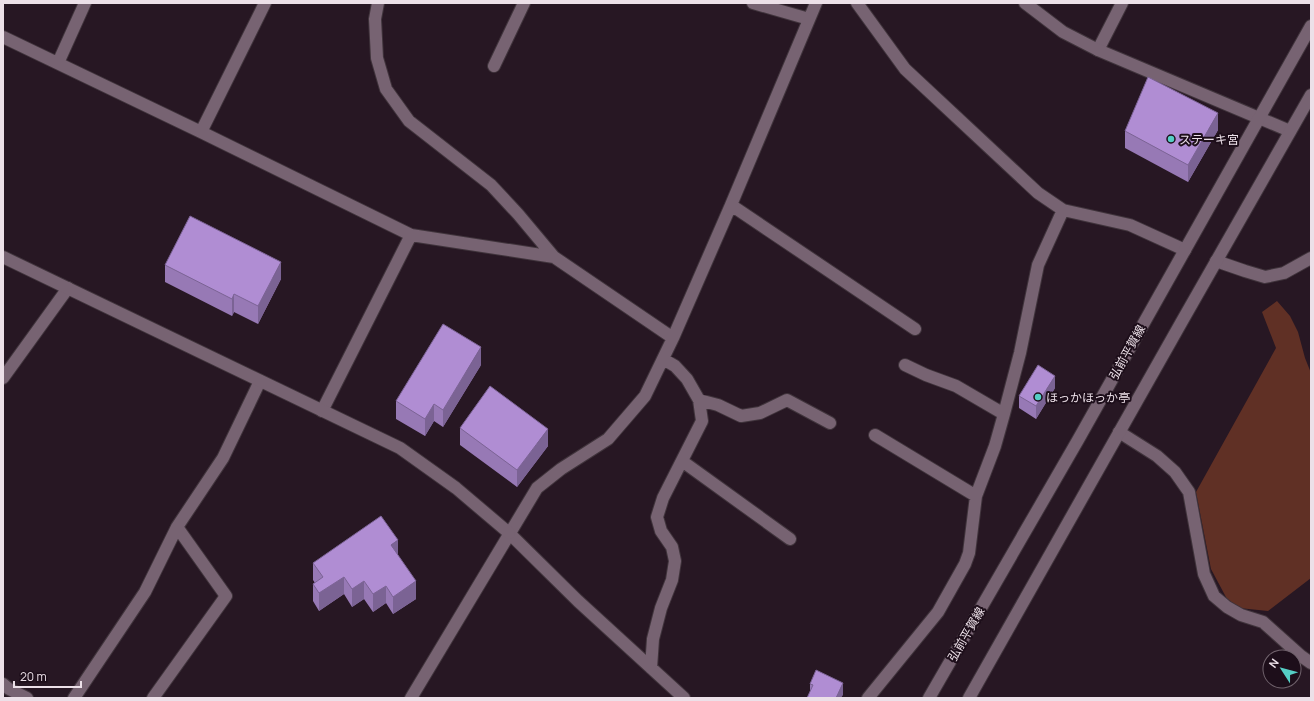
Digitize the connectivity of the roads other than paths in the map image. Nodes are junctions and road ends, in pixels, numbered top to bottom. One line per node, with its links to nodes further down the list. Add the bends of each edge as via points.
1 (85, 3): 14 (street)
2 (265, 3): 19 (street)
3 (378, 3): 25 (street, via 375,19 377,58 386,89 409,121 491,186)
4 (524, 3): 15 (street)
5 (753, 3): 10 (street)
6 (816, 3): 10 (street)
7 (857, 3): 21 (street, via 905,69 1038,193)
8 (1025, 3): 13 (street, via 1063,32)
9 (1122, 3): 13 (street)
10 (809, 19): 20 (street)
11 (1311, 26): 17 (street, 弘前平賀線)
12 (3, 37): 14 (street)
13 (1098, 50): 17 (street)
14 (58, 63): 19 (street)
15 (494, 66)
16 (1311, 95): 18 (street)
17 (1259, 117): 18 (street); 23 (street, 弘前平賀線)
18 (1290, 131): 27 (street)
19 (202, 132): 22 (street)
20 (731, 205): 29 (street); 30 (street)
21 (1063, 210): 23 (street, via 1130,225); 37 (street, via 1038,265 1020,353)
22 (411, 235): 25 (street); 36 (street)
23 (1185, 250): 55 (street, 弘前平賀線)
24 (3, 257): 28 (street)
25 (554, 257): 30 (street)
26 (1311, 258): 27 (street, via 1284,273 1265,277)
27 (1216, 261): 39 (street)
28 (68, 288): 33 (street); 34 (street)
29 (915, 329)
30 (673, 338): 31 (street)
31 (663, 358): 35 (street, via 675,366 687,380); 44 (street, via 645,396 608,439 561,469 537,488)
32 (905, 365): 37 (street, via 956,386)
33 (3, 378)
34 (260, 381): 36 (street); 43 (street, via 224,458)
35 (699, 400): 38 (street, via 718,405 741,416 760,413 788,400); 41 (street, via 702,422)
36 (322, 411): 44 (street, via 400,448 456,488)
37 (1004, 414): 42 (street)
38 (830, 424)
39 (1119, 432): 46 (street, via 1157,456 1175,472 1189,492 1204,574 1214,596 1241,615 1263,622); 56 (street)
40 (875, 435): 42 (street)
41 (682, 461): 45 (street); 47 (street, via 663,498 657,517 661,531 672,547 675,561 672,580 653,639)
42 (976, 496): 54 (street, via 969,553 952,589 934,618)
43 (177, 527): 50 (street, via 145,592); 51 (street, via 226,596)
44 (509, 533): 47 (street); 52 (street)
45 (790, 539)
46 (1311, 663)
47 (651, 668): 53 (street)
48 (3, 684): 49 (street)
49 (27, 698)
50 (74, 698)
51 (153, 698)
52 (411, 698)
53 (684, 698)
54 (868, 698)
55 (929, 698)
56 (970, 698)

